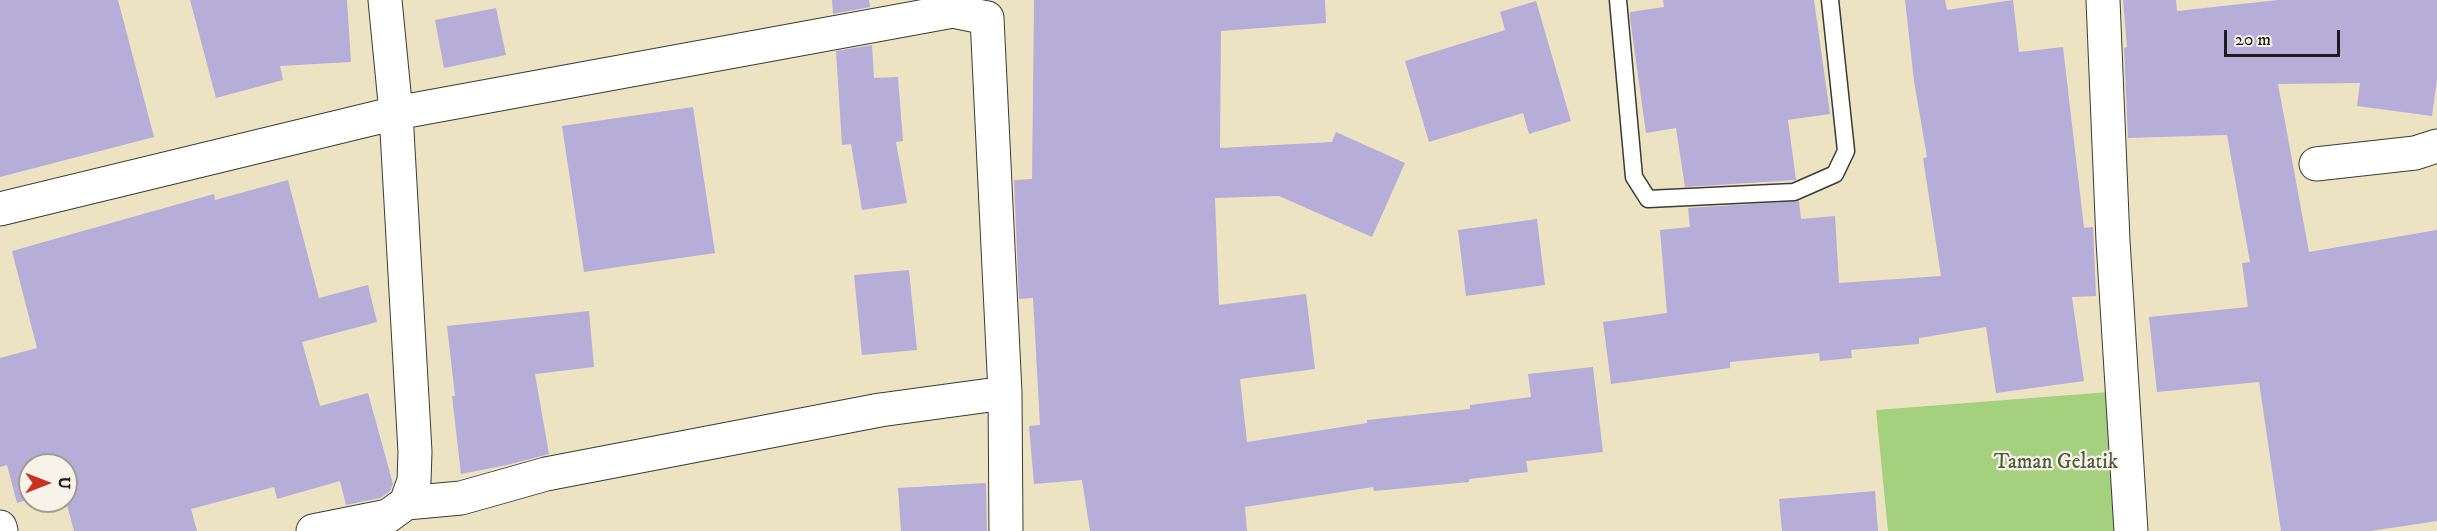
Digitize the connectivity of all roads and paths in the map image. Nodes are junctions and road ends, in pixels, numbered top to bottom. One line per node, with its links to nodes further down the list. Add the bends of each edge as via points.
1 (385, 0): 5 (street)
2 (1618, 0): 3 (lane, via 1634,177 1648,200 1794,192 1835,174 1846,152)
3 (1830, 0)
4 (2103, 0): 13 (street)
5 (396, 113): 8 (street); 9 (street, via 953,10 987,18); 10 (street, via 415,452 414,481)
6 (2437, 146): 7 (street, via 2415,153)
7 (2316, 164)
8 (0, 208)
9 (1005, 393): 10 (street, via 880,410 546,474 461,498); 12 (street)
10 (406, 503): 11 (street, via 388,516)
11 (313, 531)
12 (1006, 531)
13 (2131, 531)

